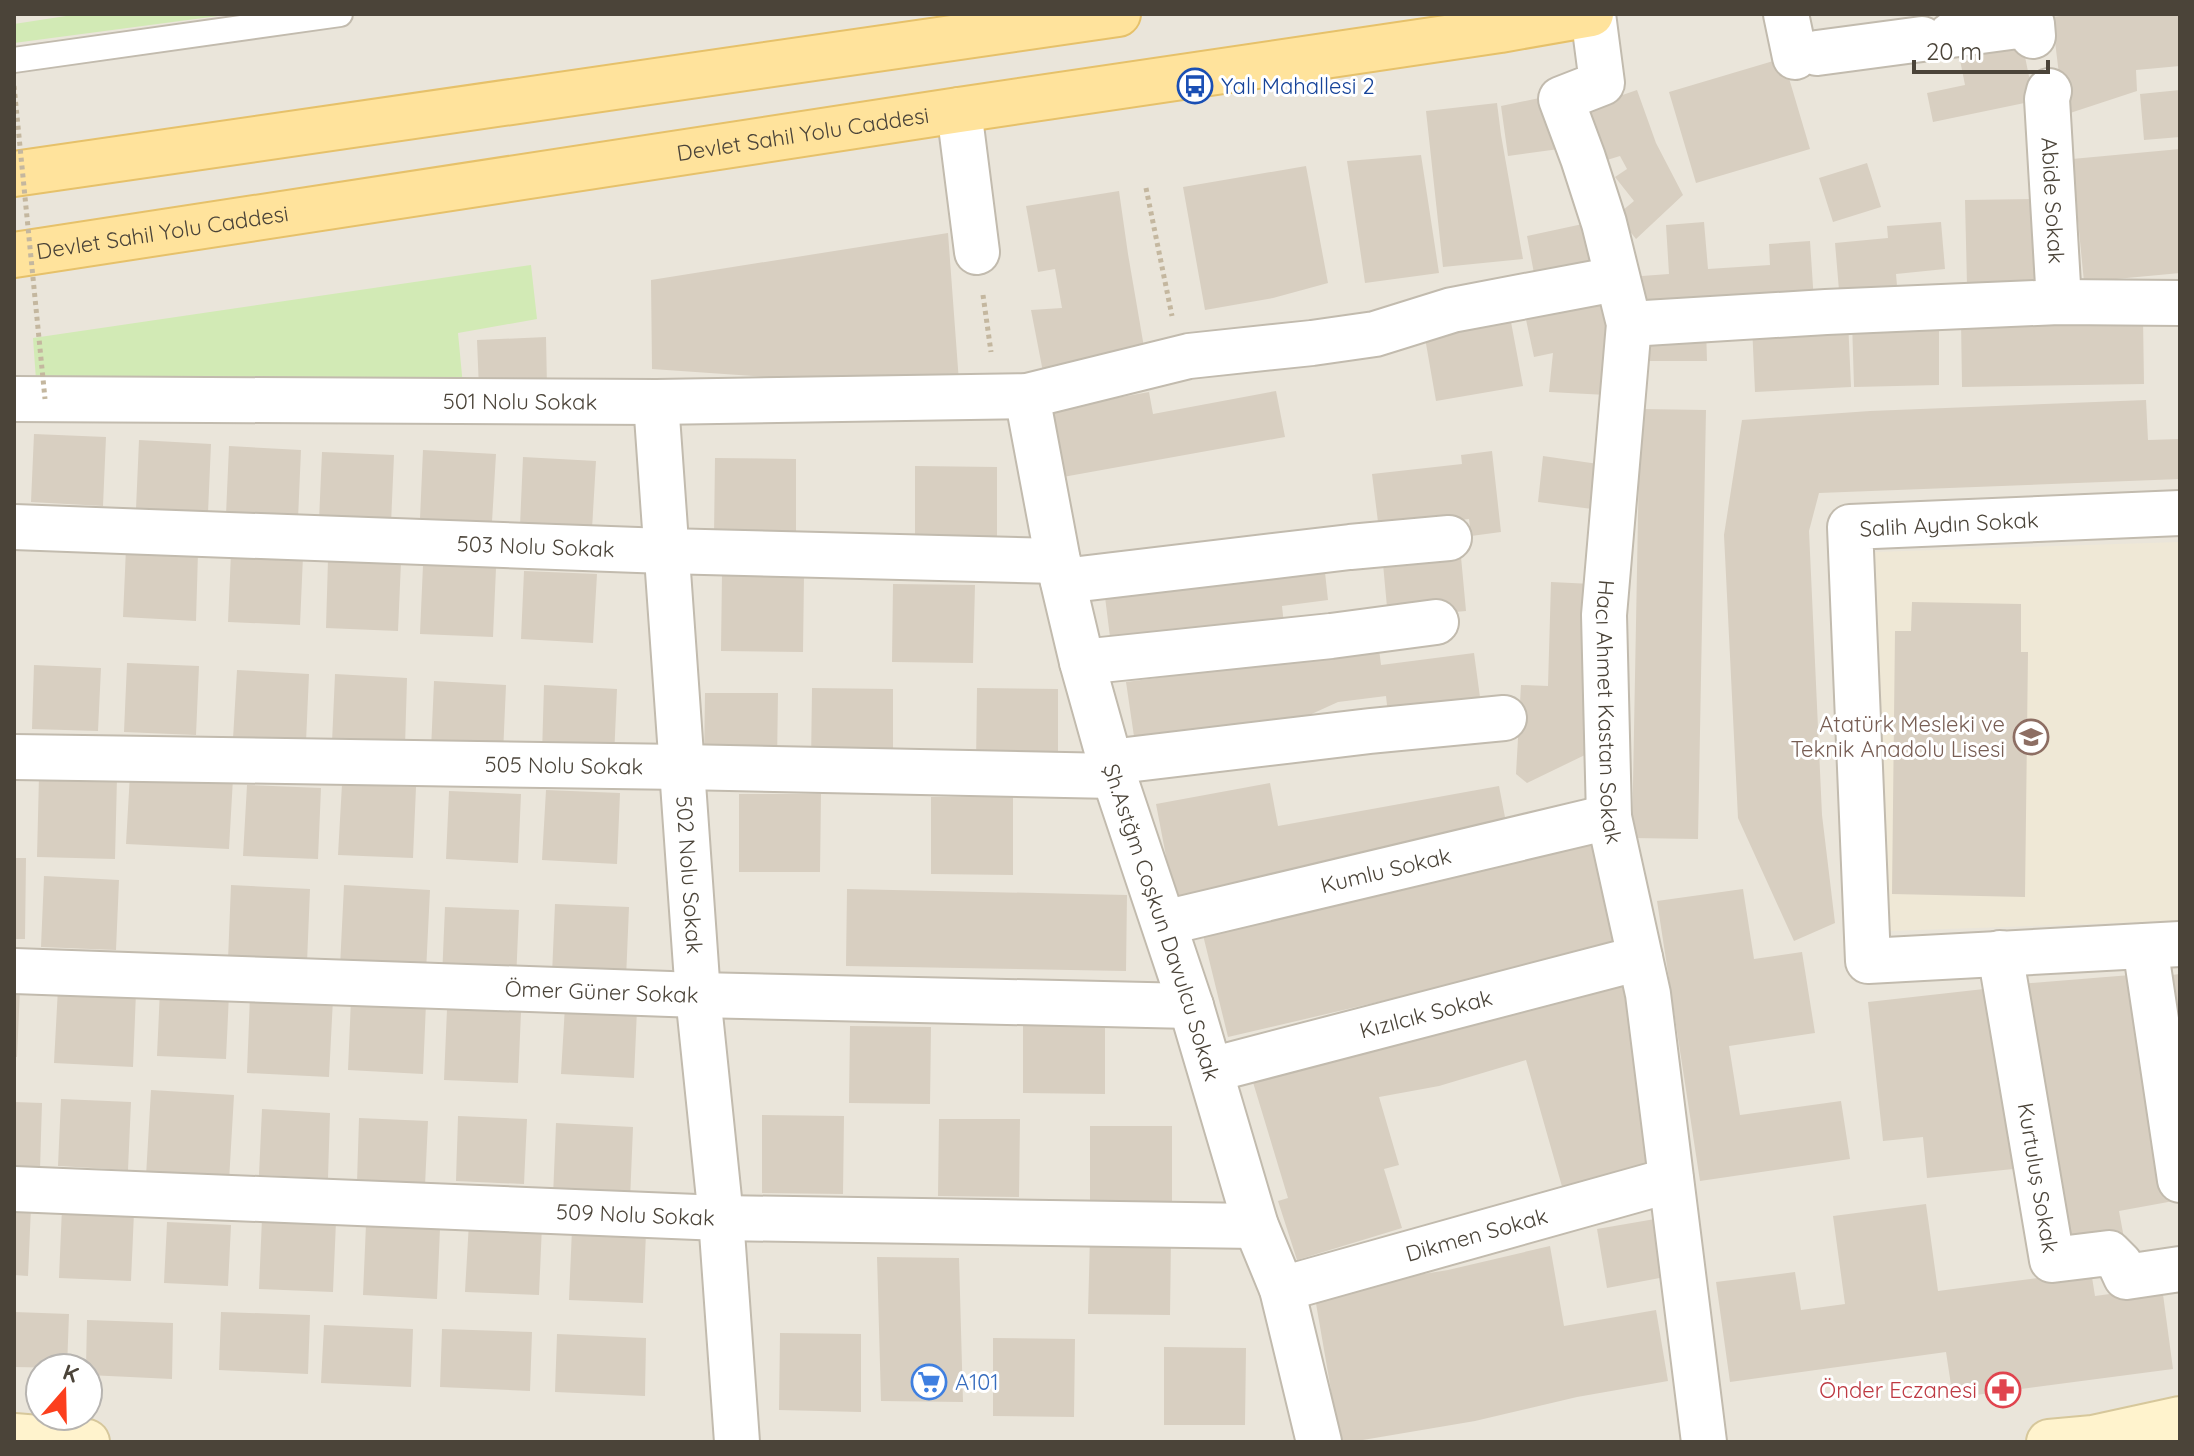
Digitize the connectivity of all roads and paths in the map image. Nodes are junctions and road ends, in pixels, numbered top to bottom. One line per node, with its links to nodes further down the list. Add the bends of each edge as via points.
1 (340, 14): 6 (lane)
2 (1118, 14): 10 (main road)
3 (1592, 14): 9 (main road, Devlet Sahil Yolu Caddesi); 14 (street, Hacı Ahmet Kastan Sokak, via 1602,83 1561,99 1604,223)
4 (1786, 14): 5 (street, via 1806,55)
5 (2038, 24)
6 (14, 60)
7 (14, 86): 20 (path, bridge)
8 (2046, 94): 15 (street, Abide Sokak)
9 (959, 110): 12 (street); 13 (main road, Devlet Sahil Yolu Caddesi)
10 (14, 174)
11 (1146, 188): 18 (path)
12 (977, 252): 19 (path)
13 (14, 255)
14 (1616, 279): 17 (street, Hacı Ahmet Kastan Sokak); 18 (street, 501 Nolu Sokak, via 1452,310 1375,334)
15 (2059, 302): 16 (street); 17 (street)
16 (2180, 303)
17 (1629, 324): 33 (street, Hacı Ahmet Kastan Sokak, via 1604,615)
18 (1181, 358): 19 (street, 501 Nolu Sokak)
19 (1012, 396): 21 (street, 501 Nolu Sokak); 26 (street, Şh.Astğm Coşkun Davulcu Sokak)
20 (29, 399): 21 (street, 501 Nolu Sokak)
21 (656, 402): 25 (street, 502 Nolu Sokak)
22 (2180, 513): 36 (street, Salih Aydın Sokak, via 1850,527 1868,961)
23 (14, 527): 25 (street, 503 Nolu Sokak)
24 (1449, 538): 26 (street, 503 Nolu Sokak)
25 (665, 551): 26 (street, 503 Nolu Sokak); 31 (street, 502 Nolu Sokak)
26 (1060, 571): 28 (street, Şh.Astğm Coşkun Davulcu Sokak)
27 (1436, 622): 28 (street)
28 (1082, 662): 32 (street, Şh.Astğm Coşkun Davulcu Sokak)
29 (1504, 718): 32 (street, 505 Nolu Sokak, via 1370,731)
30 (14, 757): 31 (street, 505 Nolu Sokak)
31 (682, 767): 32 (street, 505 Nolu Sokak); 39 (street, 502 Nolu Sokak)
32 (1112, 769): 34 (street, Şh.Astğm Coşkun Davulcu Sokak)
33 (1609, 817): 34 (street, Kumlu Sokak); 37 (street, Hacı Ahmet Kastan Sokak)
34 (1164, 923): 40 (street, Şh.Astğm Coşkun Davulcu Sokak)
35 (2162, 945): 36 (street); 43 (street)
36 (2000, 953): 47 (street, Kurtuluş Sokak, via 2052,1260 2109,1253 2126,1277)
37 (1640, 958): 41 (street, Kızılcık Sokak); 42 (street, Hacı Ahmet Kastan Sokak)
38 (14, 971): 39 (street, Ömer Güner Sokak)
39 (698, 995): 40 (street, Ömer Güner Sokak); 45 (street, 502 Nolu Sokak)
40 (1191, 1006): 41 (street, Şh.Astğm Coşkun Davulcu Sokak)
41 (1211, 1070): 46 (street, Şh.Astğm Coşkun Davulcu Sokak)
42 (1671, 1180): 48 (street, Dikmen Sokak); 54 (street, Hacı Ahmet Kastan Sokak)
43 (2180, 1180)
44 (14, 1189): 45 (street, 509 Nolu Sokak)
45 (721, 1218): 46 (street, 509 Nolu Sokak); 52 (street, 502 Nolu Sokak)
46 (1256, 1226): 48 (street, Şh.Astğm Coşkun Davulcu Sokak)
47 (2180, 1269)
48 (1282, 1289): 53 (street, Şh.Astğm Coşkun Davulcu Sokak)
49 (2180, 1419): 55 (street)
50 (14, 1436): 51 (street)
51 (87, 1442)
52 (737, 1442)
53 (1319, 1442)
54 (1704, 1442)
55 (2049, 1442)

